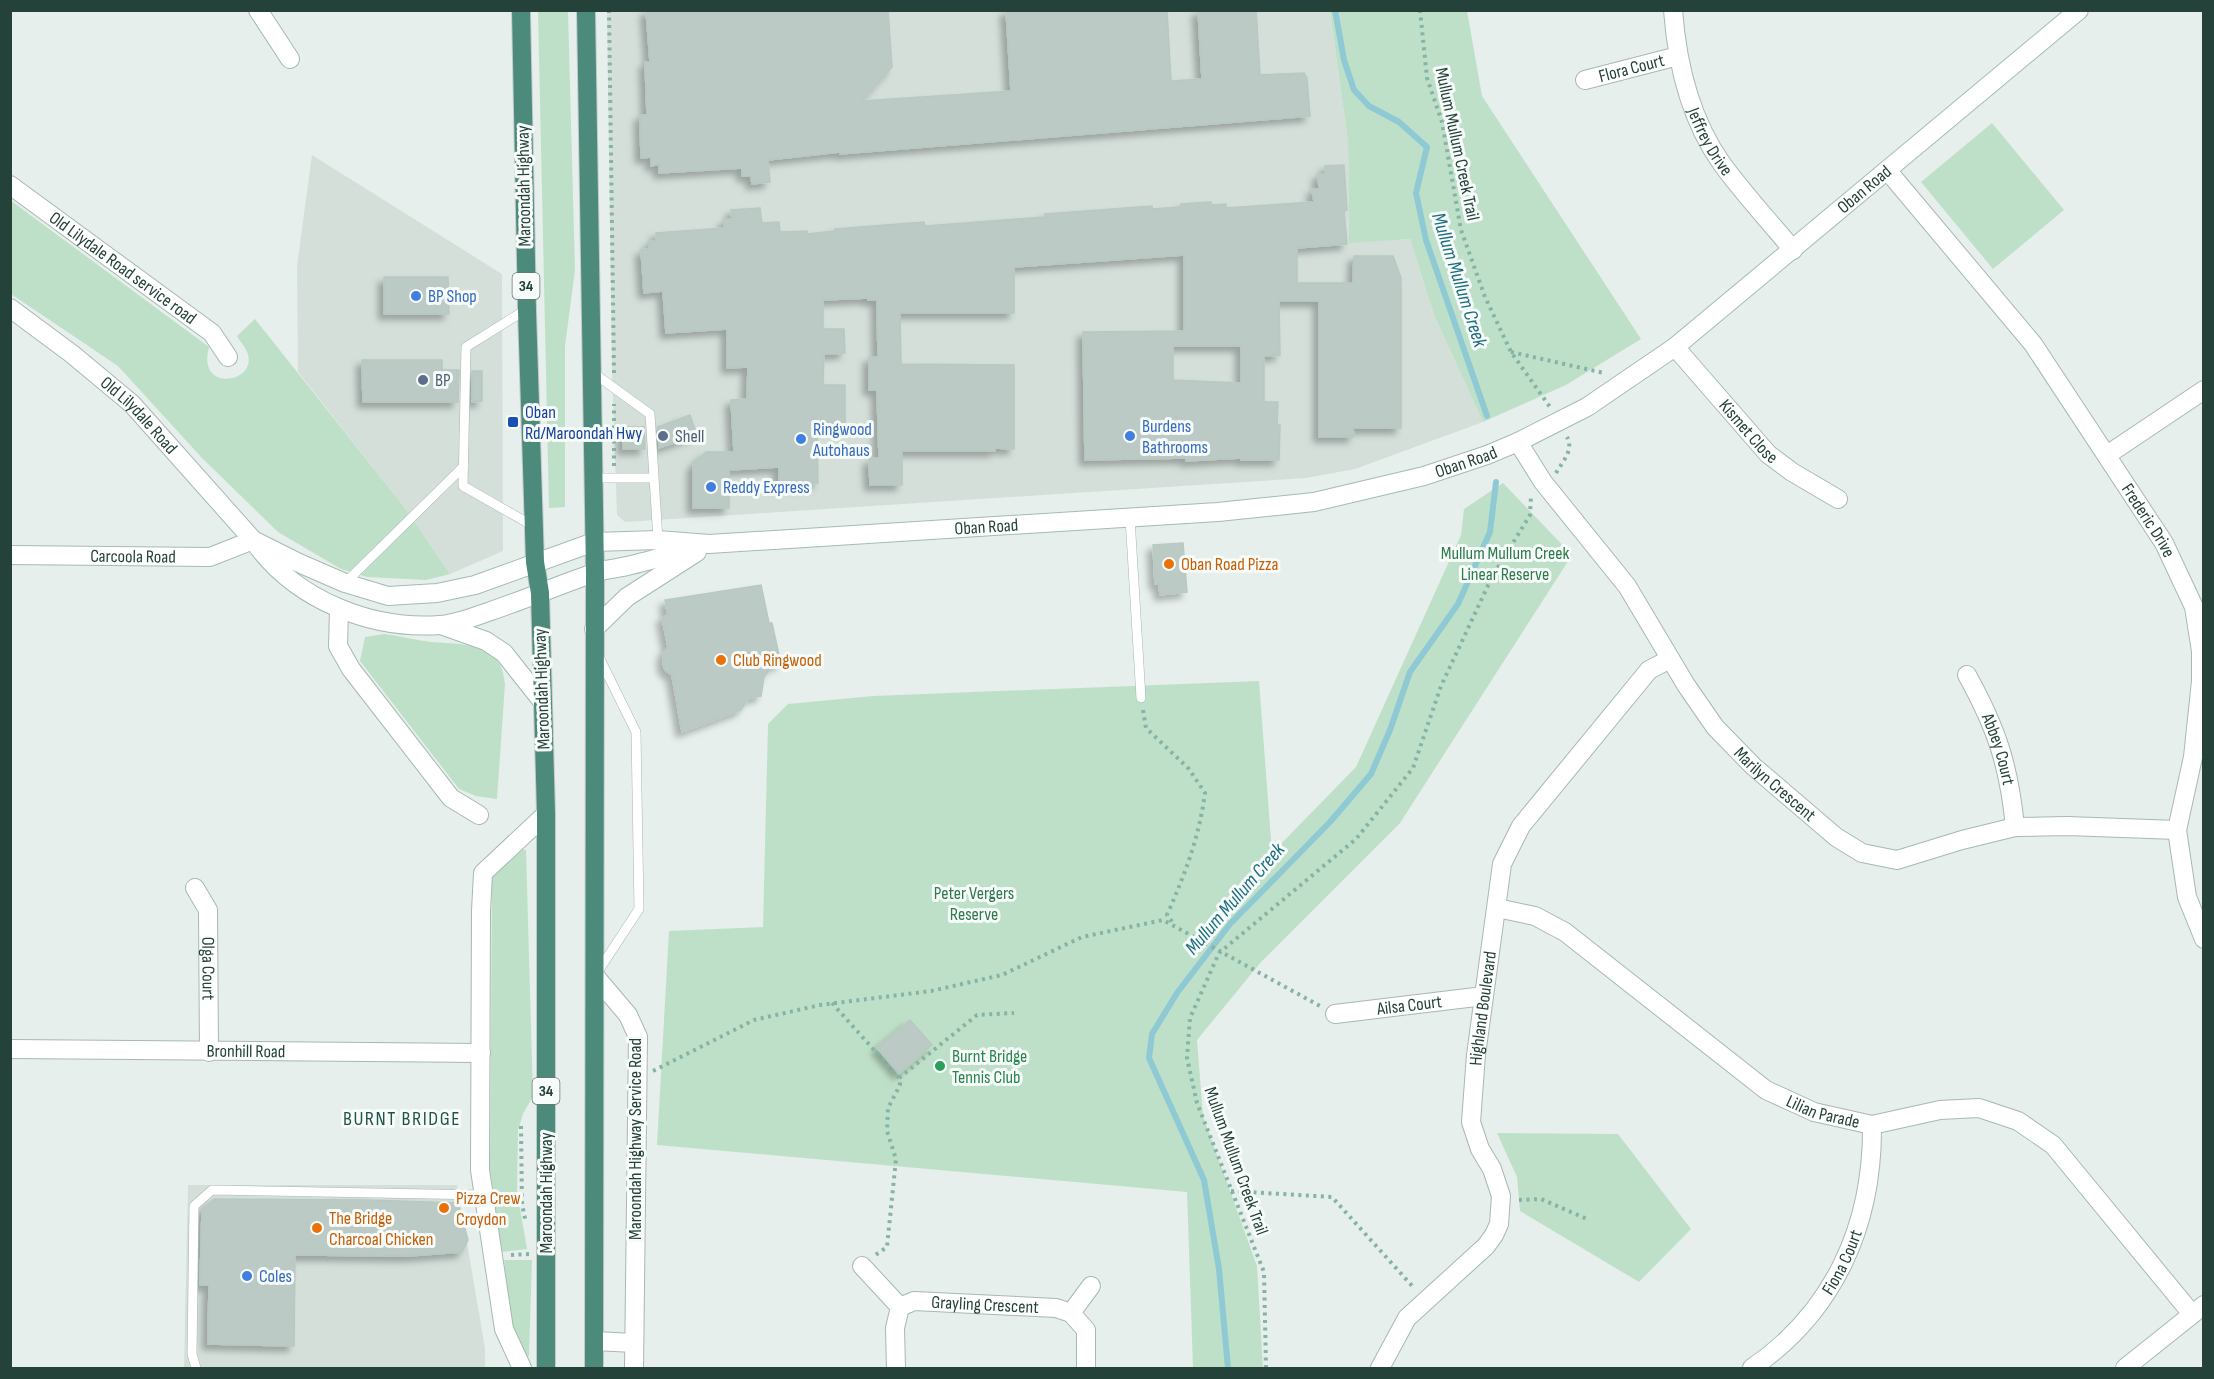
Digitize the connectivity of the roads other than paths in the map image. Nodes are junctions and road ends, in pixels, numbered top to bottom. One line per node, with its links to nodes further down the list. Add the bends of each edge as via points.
1 (258, 10): 7 (street)
2 (521, 10): 13 (highway, Maroondah Highway / 34)
3 (586, 10): 16 (highway)
4 (1673, 10): 6 (street, Jeffrey Drive)
5 (2079, 10): 9 (street, Oban Road)
6 (1677, 56): 8 (street, Flora Court); 11 (street, Jeffrey Drive, via 1688,93 1712,147)
7 (290, 58)
8 (1585, 80)
9 (1887, 170): 11 (street, Oban Road); 19 (street, Frederic Drive, via 2033,344)
10 (10, 185): 15 (street, Old Lilydale Road service road, via 212,333)
11 (1793, 250): 14 (street, Oban Road)
12 (10, 309): 26 (street, Old Lilydale Road, via 132,404)
13 (527, 309): 20 (lane, via 466,347); 25 (highway, Maroondah Highway / 34)
14 (1675, 347): 18 (street, Oban Road, via 1630,380); 23 (street, Kismet Close, via 1768,454)
15 (228, 357)
16 (592, 372): 21 (highway); 22 (lane, via 650,414)
17 (2204, 390): 19 (street)
18 (1518, 442): 24 (street, Oban Road, via 1424,476 1314,502); 39 (street, Marilyn Crescent, via 1543,482 1627,586)
19 (2107, 455): 35 (street, Frederic Drive)
20 (464, 466): 25 (lane, via 463,486); 33 (lane)
21 (593, 478): 22 (lane); 28 (highway)
22 (654, 478): 27 (lane)
23 (1838, 499)
24 (1130, 518): 29 (street, Oban Road); 41 (lane)
25 (535, 527): 31 (highway, Maroondah Highway / 34)
26 (252, 540): 30 (street, Carcoola Road, via 210,557); 33 (street, Old Lilydale Road); 36 (street, Old Lilydale Road, via 269,563)
27 (658, 540): 28 (street, Oban Road); 29 (street, Oban Road)
28 (594, 542): 31 (street, Oban Road); 32 (highway)
29 (709, 544): 32 (street, Oban Road); 38 (street, via 627,597)
30 (10, 555)
31 (536, 562): 33 (street, Old Lilydale Road, via 475,585 437,593 387,596); 34 (highway, Maroondah Highway / 34)
32 (595, 572): 34 (street, Oban Road); 38 (highway)
33 (345, 583): 36 (street)
34 (540, 593): 37 (street, Old Lilydale Road); 42 (highway, Maroondah Highway / 34)
35 (2199, 606): 43 (street, Frederic Drive)
36 (339, 610): 37 (street, Old Lilydale Road, via 374,619); 45 (street, via 338,646 351,669 451,798)
37 (441, 625): 42 (street, via 486,641 504,653)
38 (594, 638): 51 (highway); 51 (lane, via 636,732 639,909)
39 (1670, 658): 46 (street, Marilyn Crescent, via 1715,727 1836,837 1863,854 1897,860); 49 (street, Highland Boulevard, via 1649,670 1521,826 1502,864)
40 (1967, 675): 46 (street, Abbey Court, via 1999,741 2011,786)
41 (1141, 698)
42 (542, 701): 44 (highway, Maroondah Highway / 34)
43 (2198, 758): 47 (street, Frederic Drive)
44 (546, 814): 56 (street, via 483,873); 68 (highway, Maroondah Highway / 34)
45 (479, 815)
46 (2015, 827): 47 (street, Marilyn Crescent)
47 (2177, 830): 50 (street, Frederic Drive, via 2187,897)
48 (195, 888): 55 (street, Olga Court, via 208,910)
49 (1497, 908): 52 (street, Highland Boulevard); 57 (street, Lilian Parade, via 1535,916 1565,933 1766,1090 1814,1112)
50 (2204, 939)
51 (595, 976): 64 (highway); 65 (street, Maroondah Highway Service Road, via 628,1015 638,1037)
52 (1484, 996): 53 (street, Ailsa Court); 73 (street, Highland Boulevard, via 1471,1122 1501,1196 1499,1224 1486,1246 1407,1318)
53 (1335, 1014)
54 (10, 1049): 55 (street, Bronhill Road)
55 (209, 1052): 56 (street, Bronhill Road)
56 (481, 1053): 58 (street)
57 (1872, 1125): 62 (street, Lilian Parade, via 1940,1110 1979,1108 2019,1121 2053,1145); 74 (street, Fiona Court, via 1868,1192 1847,1256 1830,1290 1812,1312 1789,1338)
58 (483, 1195): 66 (lane, via 212,1190 194,1206 192,1354); 67 (street, via 504,1329)
59 (862, 1266): 61 (street)
60 (1091, 1286): 63 (street)
61 (900, 1307): 63 (street, Grayling Crescent, via 914,1301 1056,1308); 71 (street, via 895,1328)
62 (2198, 1310): 75 (street)
63 (1071, 1313): 72 (street, via 1086,1330)
64 (595, 1341): 65 (street); 69 (highway)
65 (634, 1343): 70 (street, Maroondah Highway Service Road)
66 (196, 1368)
67 (522, 1368)
68 (546, 1368)
69 (594, 1368)
70 (634, 1368)
71 (896, 1368)
72 (1086, 1368)
73 (1380, 1368)
74 (1752, 1368)
75 (2125, 1368)

